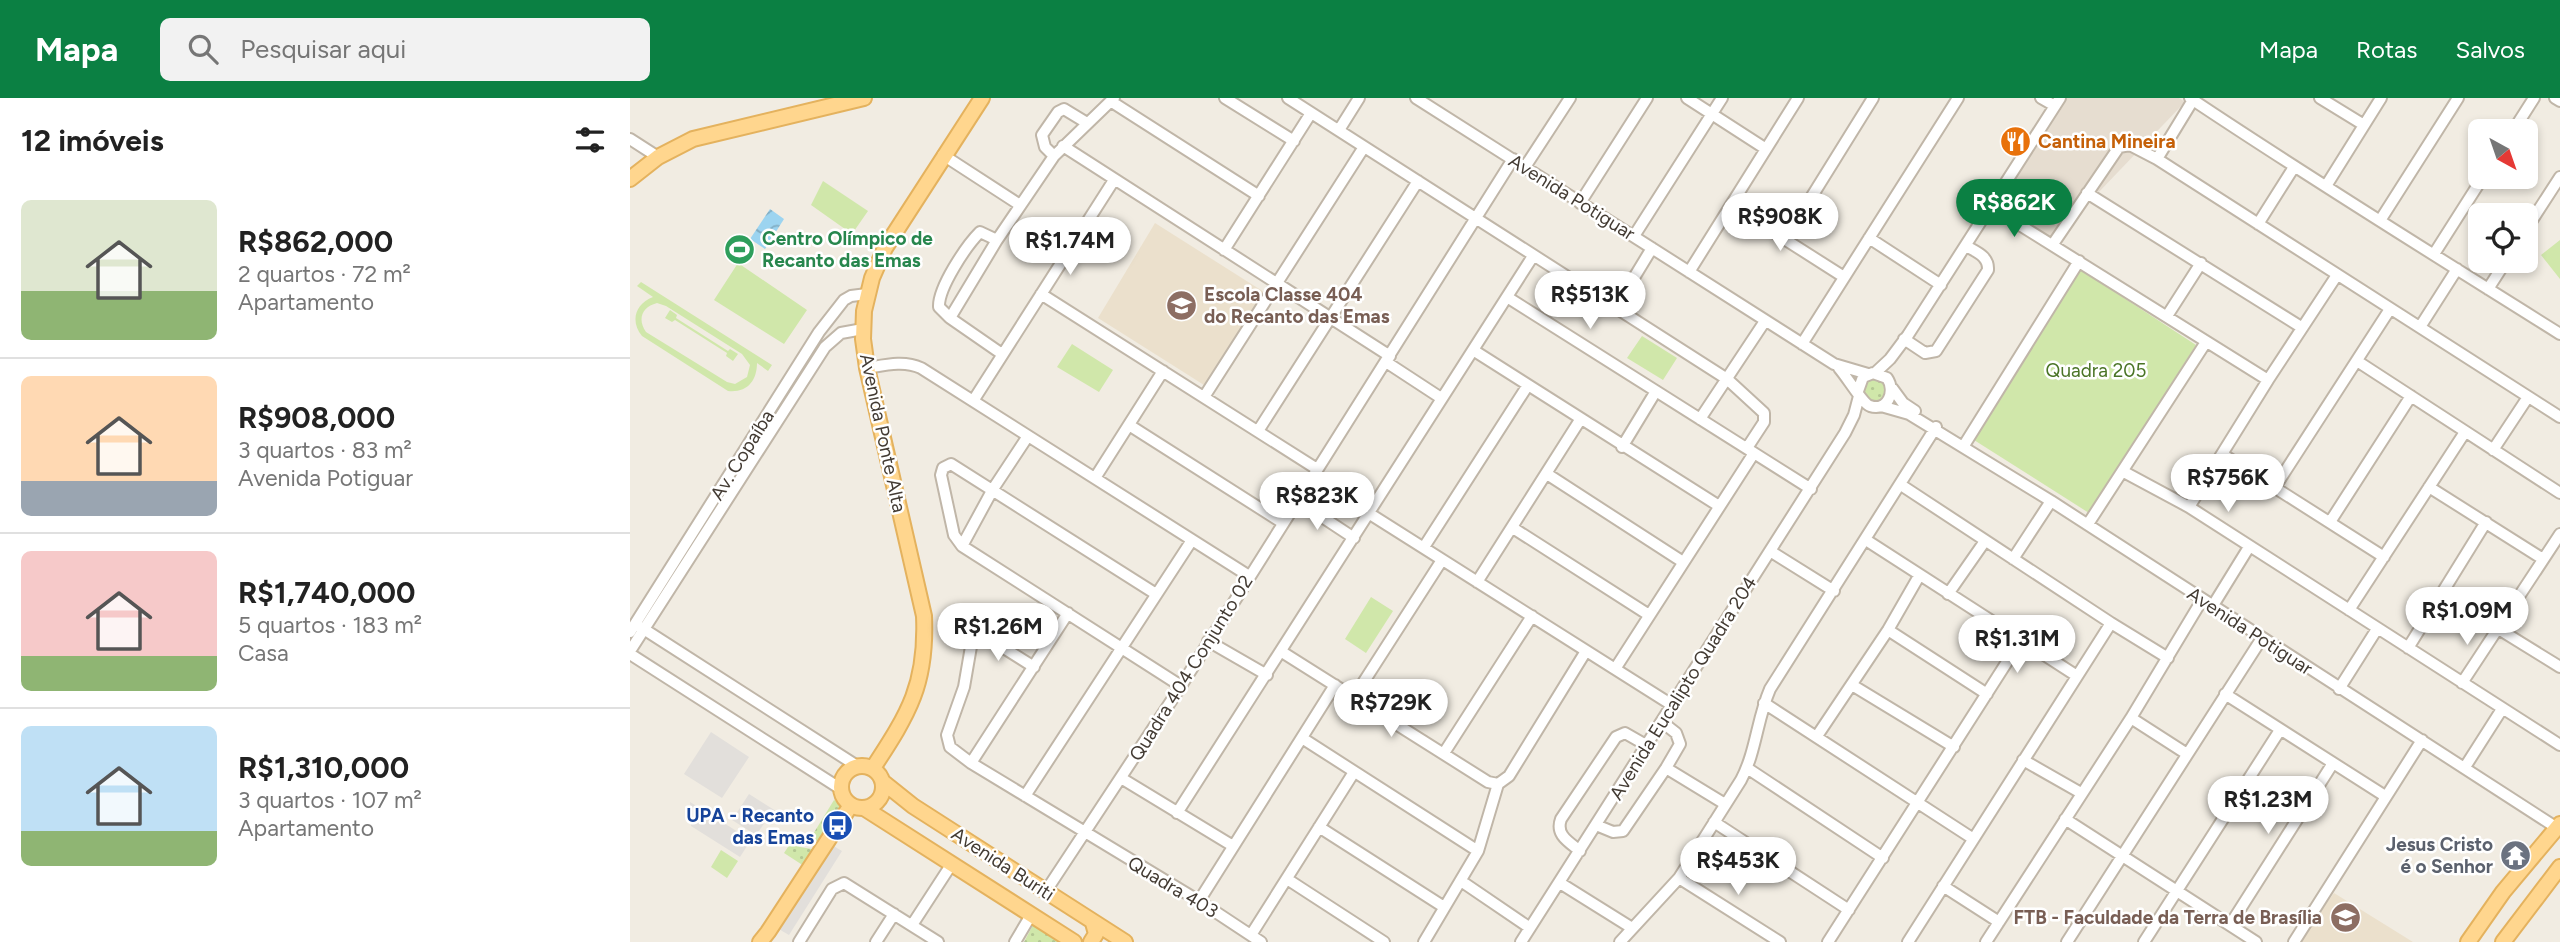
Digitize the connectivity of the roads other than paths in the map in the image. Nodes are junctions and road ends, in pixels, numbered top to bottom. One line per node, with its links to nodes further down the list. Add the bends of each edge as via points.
1 (864, 98): 39 (main road, via 710,134)
2 (982, 98): 25 (main road, Avenida Ponte Alta)
3 (1226, 98): 33 (street)
4 (1288, 98): 26 (street)
5 (1359, 98): 31 (street)
6 (1416, 98): 40 (street, Avenida Potiguar)
7 (1555, 98): 22 (street)
8 (1647, 98): 52 (street)
9 (1687, 98): 27 (street)
10 (1723, 98): 27 (street)
11 (1798, 98): 36 (street)
12 (1873, 98): 61 (street)
13 (1958, 98): 62 (street)
14 (2041, 98): 24 (street)
15 (2320, 98): 30 (street)
16 (2381, 98): 30 (street)
17 (2458, 98): 57 (street)
18 (2534, 98): 28 (street)
19 (2554, 98): 23 (street)
20 (2191, 99): 41 (street); 43 (street)
21 (1113, 100): 29 (street); 51 (street)
22 (1568, 101): 42 (street)
23 (2560, 101)
24 (2058, 102): 55 (street)
25 (973, 105): 37 (main road, Avenida Ponte Alta)
26 (1311, 113): 31 (street); 33 (street)
27 (1712, 114): 36 (street); 60 (street)
28 (2520, 119)
29 (1087, 123): 34 (street); 38 (street, via 1064,109 1058,113 1042,135)
30 (2364, 125): 48 (street)
31 (1339, 130): 35 (street)
32 (630, 139): 39 (street)
33 (1294, 141): 51 (street)
34 (1063, 146): 38 (street); 46 (street)
35 (1364, 147): 47 (street); 77 (street)
36 (1766, 149): 54 (street)
37 (943, 155): 53 (street); 80 (main road, Avenida Ponte Alta, via 885,248)
38 (1054, 156): 53 (street)
39 (658, 157): 45 (main road)
40 (1513, 159): 42 (street, Avenida Potiguar); 58 (street, Quadra 404 Conjunto 02)
41 (2157, 159): 50 (street, via 2130,145 2119,147); 59 (street)
42 (1525, 167): 52 (street, Avenida Potiguar)
43 (2294, 167): 48 (street); 59 (street)
44 (2560, 177): 56 (street)
45 (630, 179)
46 (1114, 180): 67 (street); 81 (street)
47 (1418, 181): 58 (street); 87 (street)
48 (2326, 186): 57 (street)
49 (2475, 189): 68 (street)
50 (2087, 192): 64 (street); 71 (street)
51 (1259, 196): 67 (street)
52 (1580, 203): 60 (street, Avenida Potiguar)
53 (1020, 205): 63 (street)
54 (1731, 205): 61 (street); 73 (street)
55 (1991, 207): 64 (street); 65 (street)
56 (2538, 211)
57 (2381, 219): 68 (street)
58 (1476, 220): 69 (street); 98 (street, Quadra 404 Conjunto 02)
59 (2258, 224): 75 (street)
60 (1634, 236): 66 (street, Avenida Potiguar)
61 (1786, 239): 76 (street)
62 (1869, 239): 76 (street); 78 (street)
63 (997, 240): 86 (street); 86 (street, via 980,232 950,275 939,301)
64 (2053, 244): 70 (street)
65 (1966, 246): 78 (street); 93 (street, via 1985,258 1988,270 1936,351 1926,353)
66 (1652, 248): 73 (street, Avenida Potiguar); 83 (street)
67 (1224, 250): 77 (street)
68 (2434, 254): 72 (street)
69 (1533, 256): 82 (street); 83 (street)
70 (2079, 261): 85 (street); 126 (street)
71 (2201, 263): 85 (street); 89 (street)
72 (2457, 269): 79 (street); 90 (street)
73 (1689, 272): 88 (street, Avenida Potiguar)
74 (2498, 273): 79 (street)
75 (2337, 275): 84 (street); 89 (street)
76 (1844, 277): 95 (street)
77 (1278, 283): 87 (street); 111 (street)
78 (1941, 285): 93 (street)
79 (2488, 289): 92 (street)
80 (867, 294): 91 (main road, Avenida Ponte Alta); 176 (street, Av. Copaíba, via 844,300 819,332)
81 (1041, 294): 97 (street); 102 (street)
82 (1507, 297): 96 (street); 108 (street)
83 (1615, 309): 104 (street)
84 (2390, 309): 90 (street); 99 (street)
85 (2167, 316): 94 (street)
86 (950, 318): 97 (street)
87 (1332, 318): 98 (street); 121 (street)
88 (1765, 321): 95 (street, Avenida Potiguar); 104 (street)
89 (2301, 327): 105 (street)
90 (2420, 327): 112 (street)
91 (863, 329): 101 (main road, Avenida Ponte Alta); 176 (street, Av. Copaíba, via 841,333 825,347)
92 (2560, 334)
93 (1906, 338): 103 (street); 107 (street, via 1895,360)
94 (2206, 342): 105 (street); 131 (street)
95 (1802, 344): 100 (street, Avenida Potiguar)
96 (1473, 349): 106 (street); 113 (street)
97 (1002, 354): 114 (street)
98 (1388, 359): 113 (street); 130 (street, Quadra 404 Conjunto 02)
99 (2357, 361): 110 (street); 135 (street)
100 (1834, 364): 103 (street, Avenida Potiguar); 109 (street, Avenida Potiguar)
101 (867, 368): 114 (street, via 913,365); 222 (main road, Avenida Ponte Alta, via 924,616 926,647 912,704)
102 (1163, 371): 111 (street); 119 (street)
103 (1871, 374): 107 (street, Avenida Potiguar, via 1883,375); 109 (street, via 1860,381)
104 (1727, 379): 117 (street); 128 (street, via 1764,412)
105 (2268, 380): 129 (street)
106 (1528, 385): 118 (street); 157 (street)
107 (1891, 385): 115 (street, via 1890,398); 120 (street, Avenida Potiguar, via 1903,403)
108 (1656, 391): 117 (street); 125 (street)
109 (1858, 393): 115 (street, Avenida Potiguar, via 1864,404); 123 (street)
110 (2411, 396): 122 (street); 145 (street)
111 (1204, 397): 121 (street)
112 (2528, 397): 116 (street); 127 (street)
113 (1441, 398): 144 (street)
114 (973, 401): 124 (street)
115 (1878, 406): 120 (street, Avenida Potiguar, via 1903,411); 123 (street)
116 (2560, 417)
117 (1700, 419): 128 (street)
118 (1580, 420): 125 (street); 132 (street)
119 (1129, 425): 133 (street); 147 (street)
120 (1938, 431): 126 (street, Avenida Potiguar); 134 (street)
121 (1258, 432): 130 (street)
122 (2465, 432): 127 (street); 136 (street)
123 (1845, 433): 138 (street, Avenida Eucalipto Quadra 204)
124 (1028, 436): 133 (street); 137 (street)
125 (1622, 447): 142 (street)
126 (1963, 447): 141 (street, Avenida Potiguar)
127 (2493, 450): 139 (street)
128 (1751, 451): 138 (street); 142 (street)
129 (2222, 454): 135 (street); 143 (street)
130 (1317, 469): 140 (street, Quadra 404 Conjunto 02)
131 (2124, 472): 143 (street); 148 (street)
132 (1547, 474): 149 (street); 163 (street)
133 (1095, 478): 152 (street)
134 (1901, 485): 153 (street); 154 (street)
135 (2275, 487): 145 (street)
136 (2429, 487): 146 (street); 159 (street)
137 (993, 489): 155 (street); 155 (street, via 951,464 943,468 954,535); 168 (street)
138 (1811, 489): 158 (street, Avenida Eucalipto Quadra 204)
139 (2560, 493)
140 (1298, 500): 147 (street, Quadra 404 Conjunto 02); 151 (street)
141 (2051, 501): 148 (street, Avenida Potiguar); 161 (street)
142 (1719, 506): 163 (street)
143 (2189, 507): 156 (street)
144 (1370, 514): 151 (street); 157 (street)
145 (2330, 522): 159 (street)
146 (2486, 522): 162 (street); 184 (street)
147 (1283, 523): 164 (street, Quadra 404 Conjunto 02)
148 (2088, 524): 170 (street, Avenida Potiguar)
149 (1513, 528): 166 (street); 173 (street)
150 (2560, 534): 162 (street)
151 (1354, 538): 186 (street)
152 (1192, 540): 164 (street); 168 (street)
153 (1866, 540): 165 (street); 167 (street)
154 (1984, 541): 161 (street); 169 (street)
155 (962, 545): 172 (street)
156 (2249, 547): 170 (street); 171 (street)
157 (1424, 548): 160 (street)
158 (1770, 551): 167 (street); 204 (street, Avenida Eucalipto Quadra 204)
159 (2384, 556): 171 (street)
160 (1442, 559): 166 (street); 202 (street)
161 (2013, 559): 175 (street)
162 (2543, 559): 177 (street)
163 (1683, 562): 173 (street)
164 (1249, 576): 182 (street, Quadra 404 Conjunto 02)
165 (1919, 576): 169 (street); 179 (street)
166 (1477, 582): 174 (street)
167 (1834, 591): 203 (street)
168 (1156, 594): 183 (street)
169 (1948, 594): 181 (street)
170 (2207, 603): 180 (street, Avenida Potiguar); 189 (street)
171 (2349, 610): 178 (street)
172 (1068, 613): 183 (street); 191 (street)
173 (1649, 615): 192 (street)
174 (1532, 616): 185 (street); 215 (street)
175 (2111, 623): 189 (street); 194 (street)
176 (635, 626): 188 (street, Av. Copaíba); 220 (street)
177 (2497, 628): 190 (street); 195 (street)
178 (2377, 629): 184 (street); 199 (street)
179 (1888, 630): 198 (street); 200 (street)
180 (2262, 638): 199 (street, Avenida Potiguar); 201 (street)
181 (2021, 640): 194 (street); 200 (street)
182 (1208, 641): 193 (street); 196 (street, Quadra 404 Conjunto 02)
183 (1121, 646): 196 (street); 231 (street)
184 (2408, 648): 195 (street)
185 (1586, 651): 192 (street); 228 (street, via 1509,776)
186 (1282, 652): 193 (street); 197 (street)
187 (2560, 652): 190 (street)
188 (630, 653): 229 (street, Avenida Buriti)
189 (2168, 658): 206 (street)
190 (2557, 665)
191 (1034, 667): 218 (street); 218 (street, Quadra 403, via 980,633 973,635 964,687 946,739)
192 (1615, 669): 204 (street)
193 (1267, 675): 237 (street)
194 (2077, 676): 217 (street)
195 (2462, 683): 205 (street)
196 (1181, 685): 226 (street, Quadra 404 Conjunto 02)
197 (1335, 685): 202 (street); 210 (street)
198 (1852, 685): 209 (street); 214 (street)
199 (2339, 689): 211 (street, Avenida Potiguar)
200 (1987, 694): 214 (street)
201 (2225, 694): 208 (street); 216 (street)
202 (1354, 697): 215 (street)
203 (1764, 703): 209 (street); 224 (street)
204 (1672, 705): 207 (street, Avenida Eucalipto Quadra 204)
205 (2502, 709): 213 (street); 221 (street)
206 (2131, 718): 216 (street); 230 (street)
207 (1662, 722): 212 (street, Avenida Eucalipto Quadra 204); 223 (street, via 1676,733 1680,744)
208 (2280, 730): 219 (street); 259 (street)
209 (1817, 736): 233 (street)
210 (1302, 738): 225 (street); 246 (street)
211 (2422, 740): 221 (street, Avenida Potiguar); 232 (street)
212 (1646, 745): 240 (street, Avenida Eucalipto Quadra 204); 248 (street, via 1625,733 1616,737 1560,819 1561,834)
213 (2560, 745)
214 (1954, 747): 233 (street)
215 (1444, 753): 228 (street)
216 (2187, 754): 249 (street)
217 (2023, 760): 230 (street); 245 (street)
218 (971, 763): 231 (street, Quadra 403)
219 (2333, 763): 232 (street); 268 (street)
220 (857, 766): 222 (main road); 229 (main road, via 847,772)
221 (2465, 767): 241 (street, Avenida Potiguar)
222 (873, 768): 227 (main road, Avenida Buriti)
223 (1666, 768): 234 (street); 240 (street, via 1623,831)
224 (1747, 768): 234 (street); 250 (street)
225 (1354, 772): 242 (street); 247 (street)
226 (1121, 778): 237 (street); 244 (street, Quadra 404 Conjunto 02)
227 (883, 782): 235 (main road, Avenida Buriti); 236 (main road, via 876,804)
228 (1498, 784): 247 (street)
229 (841, 789): 236 (main road, Avenida Buriti, via 844,798)
230 (2081, 793): 238 (street)
231 (1025, 796): 244 (street, Quadra 403)
232 (2385, 796): 292 (street)
233 (1919, 802): 245 (street); 250 (street)
234 (1725, 804): 239 (street)
235 (913, 806): 243 (main road, via 900,814); 258 (main road, Avenida Buriti)
236 (858, 807): 243 (main road, Avenida Buriti); 273 (main road)
237 (1177, 813): 246 (street)
238 (2065, 819): 249 (street); 265 (street)
239 (1714, 822): 254 (street); 262 (street)
240 (1596, 825): 248 (street, Avenida Eucalipto Quadra 204)
241 (2558, 826): 272 (main road, via 2503,892)
242 (1320, 827): 253 (street); 261 (street)
243 (897, 830): 251 (main road, Avenida Buriti)
244 (1085, 834): 258 (street, Quadra 404 Conjunto 02); 260 (street, Quadra 403)
245 (1972, 838): 257 (street)
246 (1233, 846): 260 (street)
247 (1478, 850): 255 (street)
248 (1580, 850): 256 (street, Avenida Eucalipto Quadra 204)
249 (2122, 856): 259 (street); 289 (street)
250 (1883, 858): 262 (street)
251 (951, 865): 264 (main road, Avenida Buriti); 267 (street)
252 (2560, 867): 293 (main road)
253 (1287, 878): 271 (street); 281 (street)
254 (1679, 878): 270 (street); 285 (street)
255 (1461, 881): 261 (street); 269 (street)
256 (1560, 883): 269 (street, Avenida Eucalipto Quadra 204); 270 (street)
257 (1943, 886): 265 (street); 287 (street)
258 (1046, 891): 266 (main road, Avenida Buriti)
259 (2177, 891): 268 (street); 290 (street)
260 (1199, 901): 271 (street, Quadra 403)
261 (1444, 907): 282 (street)
262 (1849, 910): 286 (street)
263 (894, 914): 267 (street); 274 (street, via 841,884 832,889); 275 (street)
264 (1031, 915): 277 (street); 278 (main road, Avenida Buriti)
265 (1999, 922): 288 (street)
266 (1093, 923): 279 (main road, via 1096,934); 280 (main road, Avenida Buriti)
267 (912, 925): 276 (street)
268 (2230, 925): 291 (street)
269 (1530, 928): 283 (street, Avenida Eucalipto Quadra 204)
270 (1632, 928): 284 (street)
271 (1256, 939)
272 (2471, 940)
273 (760, 942)
274 (799, 942)
275 (876, 942)
276 (938, 942)
277 (1015, 942)
278 (1074, 942)
279 (1091, 942)
280 (1125, 942)
281 (1384, 942)
282 (1424, 942)
283 (1521, 942)
284 (1620, 942)
285 (1780, 942)
286 (1828, 942)
287 (1908, 942)
288 (1986, 942)
289 (2067, 942)
290 (2144, 942)
291 (2256, 942)
292 (2294, 942)
293 (2503, 942)

